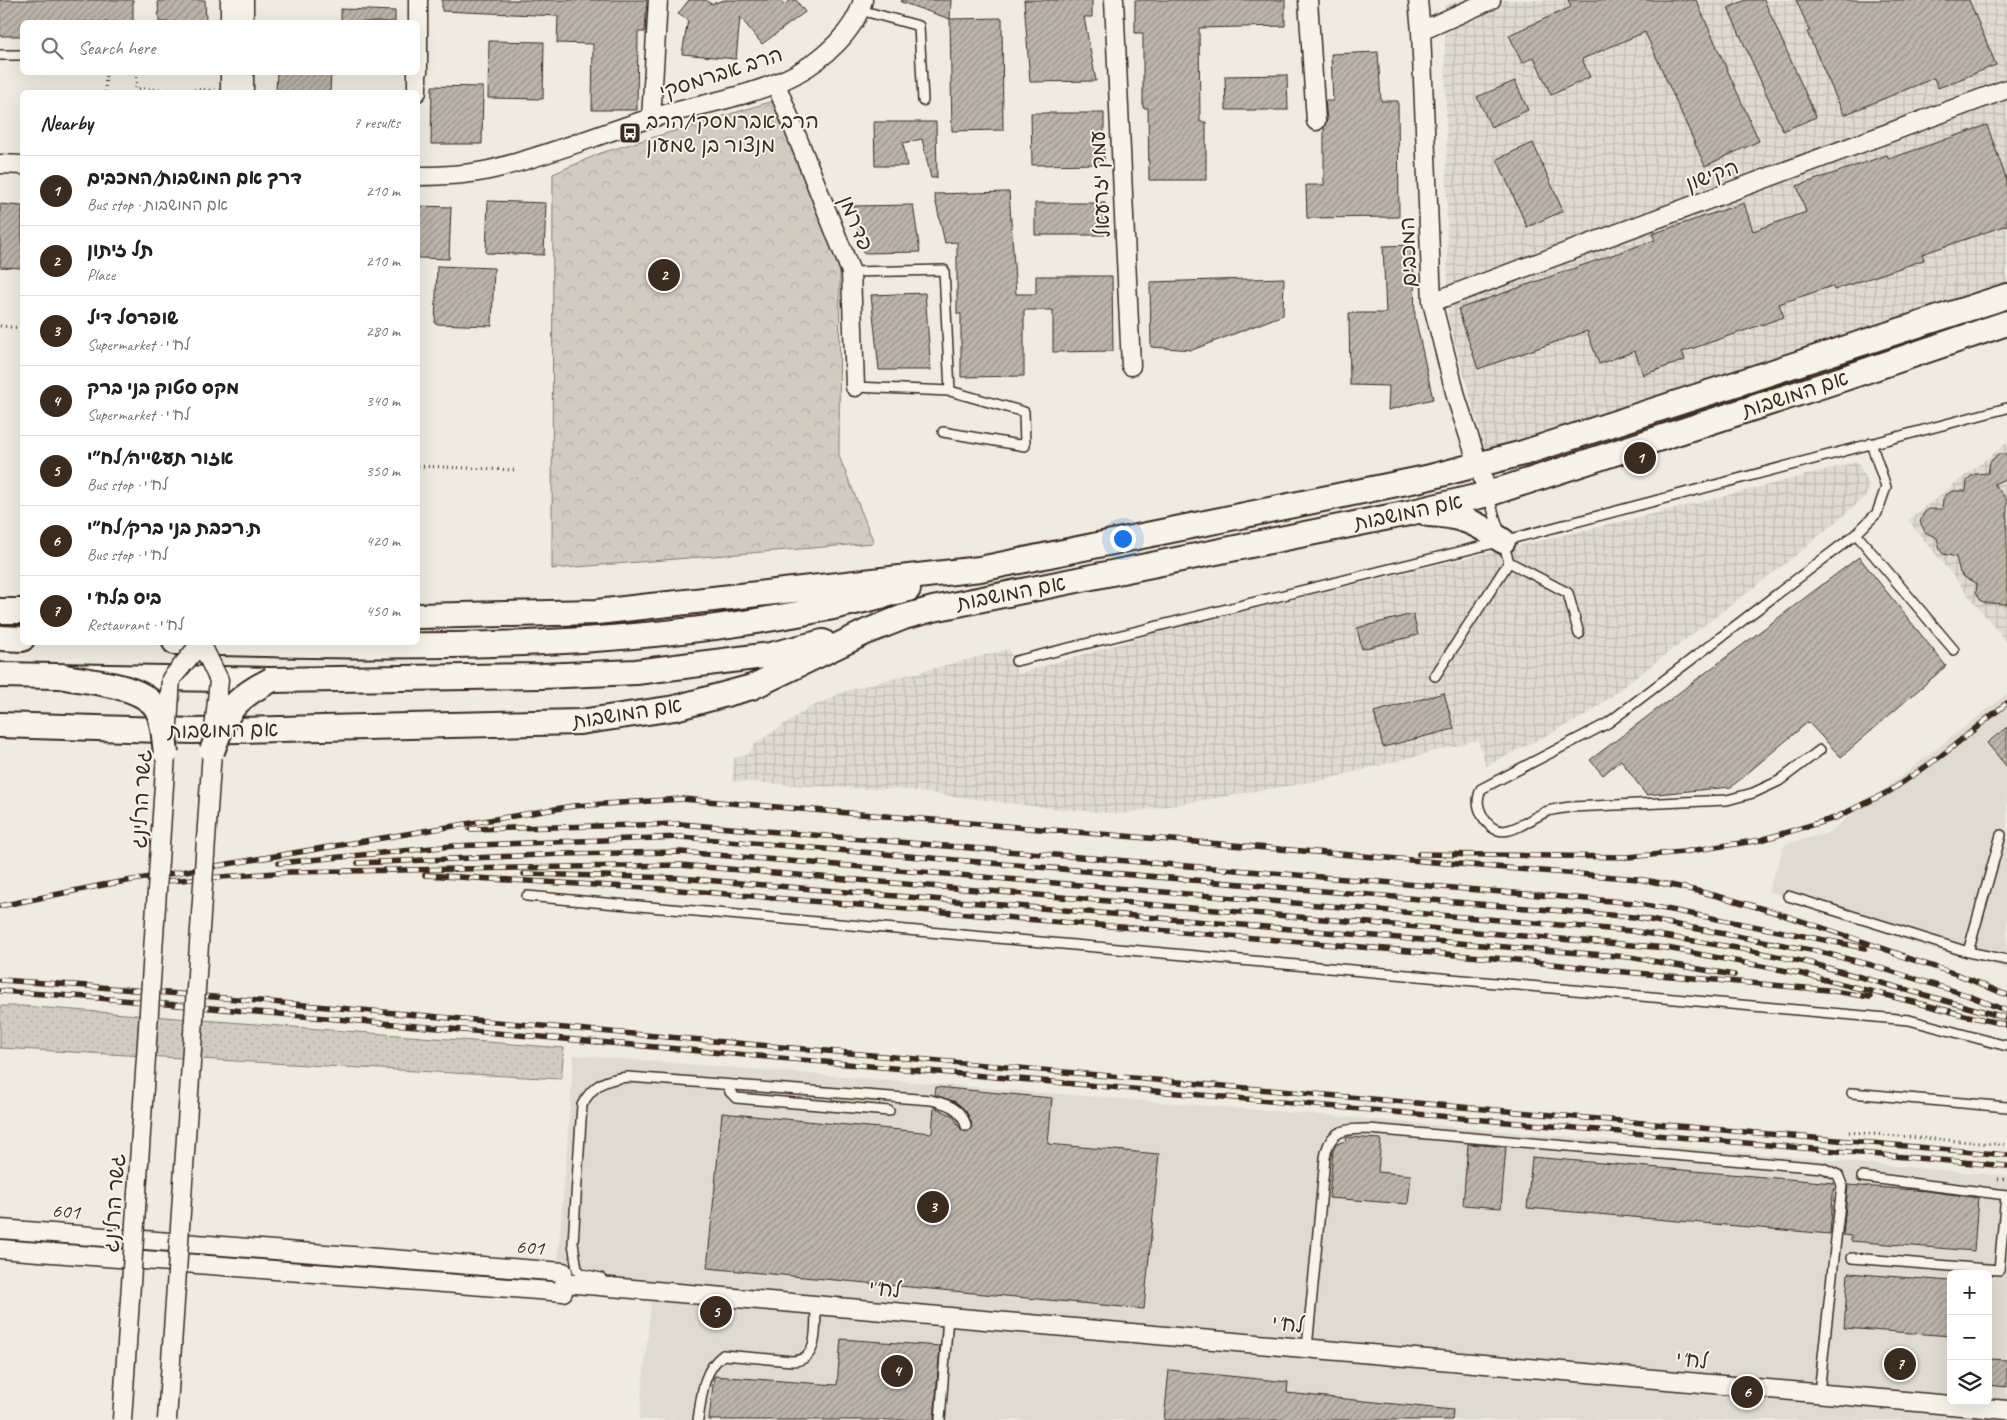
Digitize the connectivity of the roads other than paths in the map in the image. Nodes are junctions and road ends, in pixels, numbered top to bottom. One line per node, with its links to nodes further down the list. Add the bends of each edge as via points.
1 (230, 0): 10 (street)
2 (244, 0): 11 (street)
3 (418, 0): 12 (street)
4 (658, 0): 25 (street)
5 (1114, 0): 34 (street, עמק יזרעאל)
6 (1308, 0): 26 (street)
7 (1418, 0): 13 (street, המכבים)
8 (1491, 0): 13 (street)
9 (862, 5): 19 (street, הרב אברמסקי, via 843,36 826,52 798,73); 24 (lane, via 919,26)
10 (230, 20)
11 (244, 20)
12 (418, 20)
13 (1421, 31): 32 (street, המכבים)
14 (0, 55): 15 (lane)
15 (20, 55)
16 (231, 75): 21 (street)
17 (243, 75): 22 (street)
18 (418, 75): 23 (street)
19 (776, 84): 25 (street, הרב אברמסקי); 30 (street, פדרמן)
20 (2007, 89): 32 (street, הקישון)
21 (234, 90)
22 (236, 90)
23 (417, 90)
24 (922, 101)
25 (651, 118): 29 (street, הרב אברמסקי, via 488,170)
26 (1316, 121)
27 (0, 164): 28 (street)
28 (20, 165)
29 (420, 176)
30 (851, 272): 35 (street, פדרמן); 36 (lane, via 944,270)
31 (2007, 296): 40 (main road, אם המושבות)
32 (1432, 302): 40 (street, המכבים, via 1457,400)
33 (2007, 323): 41 (main road, אם המושבות)
34 (1131, 366)
35 (855, 387): 36 (lane)
36 (950, 391): 38 (lane, via 1024,412 1025,446)
37 (2007, 408): 39 (lane)
38 (943, 432)
39 (1871, 442): 43 (lane, via 1886,487 1878,514); 44 (lane)
40 (1478, 465): 41 (street, המכבים); 45 (main road, אם המושבות)
41 (1488, 494): 42 (main road, אם המושבות); 44 (lane)
42 (1409, 513): 44 (main road, via 1462,518 1478,524); 49 (main road, אם המושבות, via 933,609)
43 (1856, 534): 56 (lane); 65 (lane, via 1608,723 1481,789 1477,798 1485,821 1497,830 1509,831 1548,811 1571,807 1727,800 1753,793 1779,780)
44 (1506, 552): 50 (lane, via 1568,593); 57 (lane); 59 (lane)
45 (980, 569): 48 (main road, אם המושבות, via 597,612); 55 (main road, via 808,613 671,634 539,643)
46 (0, 610): 47 (main road)
47 (20, 611)
48 (420, 616)
49 (866, 632): 63 (main road, via 771,655 636,672); 64 (main road, אם המושבות, via 752,688 675,708 580,722 193,731)
50 (1579, 634)
51 (0, 638): 52 (main road)
52 (20, 639)
53 (199, 645): 61 (street, bridge)
54 (202, 645): 62 (street, bridge)
55 (348, 645)
56 (1954, 650)
57 (1016, 661)
58 (0, 675): 60 (main road)
59 (1435, 676)
60 (65, 677): 61 (main road, bridge); 67 (main road, bridge, via 133,690 148,698 161,718)
61 (171, 679): 62 (main road); 67 (street, גשר הרלינג, bridge)
62 (219, 680): 63 (main road); 66 (street, bridge)
63 (271, 680): 66 (main road, bridge, via 241,697 223,723)
64 (0, 725)
65 (1820, 750)
66 (212, 751): 92 (street, bridge)
67 (166, 753): 91 (street, גשר הרלינג, bridge)
68 (2001, 834): 71 (lane)
69 (527, 896): 73 (lane, via 1909,1020)
70 (1788, 896): 71 (lane)
71 (1968, 952): 72 (lane)
72 (2007, 960)
73 (2007, 1046)
74 (728, 1085): 77 (lane, via 736,1098); 78 (lane, via 931,1100 952,1107 961,1114); 85 (lane, via 613,1078 592,1089 582,1104 573,1243 577,1269 592,1277 687,1287)
75 (1852, 1093): 76 (lane)
76 (2007, 1107)
77 (889, 1112)
78 (966, 1126)
79 (1862, 1177): 80 (lane)
80 (2007, 1195): 83 (lane, via 1999,1270)
81 (0, 1229): 84 (street, 601, via 563,1272)
82 (0, 1249): 84 (street, 601, via 563,1292)
83 (1852, 1258)
84 (566, 1283): 85 (street, לח"י)
85 (687, 1294): 86 (street, לח"י)
86 (816, 1305): 87 (street, לח"י); 93 (lane, via 813,1346 806,1359 792,1362 723,1355 706,1376)
87 (948, 1317): 88 (street, לח"י); 94 (lane)
88 (1307, 1348): 89 (street, לח"י); 89 (lane, via 1325,1158 1330,1138 1341,1132 1369,1129 1814,1167 1838,1175 1842,1185)
89 (1819, 1393): 90 (street, לח"י)
90 (2007, 1410)
91 (122, 1420)
92 (167, 1420)
93 (698, 1420)
94 (940, 1420)

